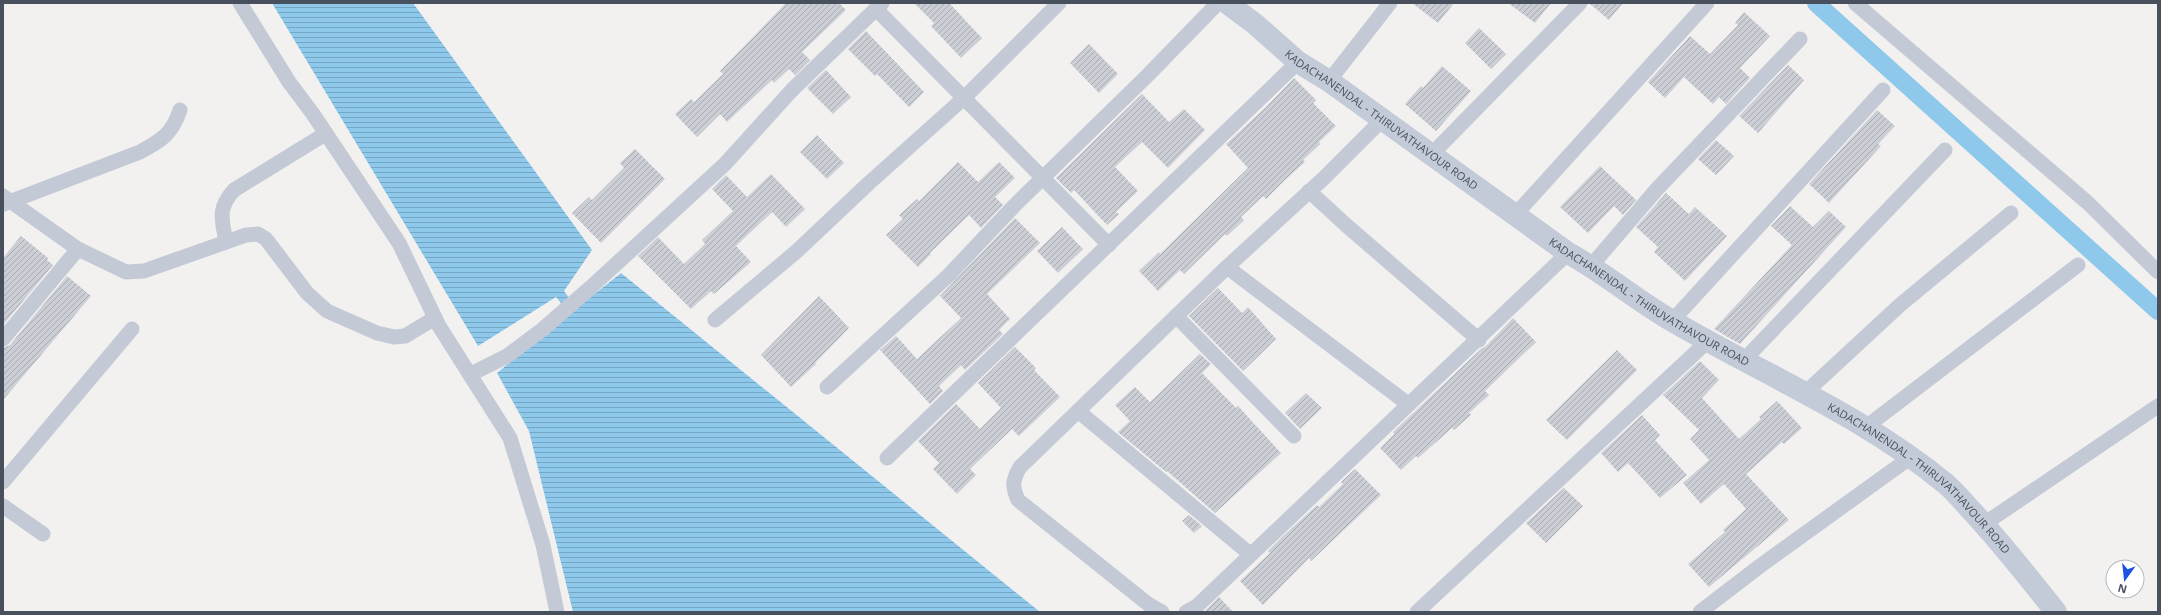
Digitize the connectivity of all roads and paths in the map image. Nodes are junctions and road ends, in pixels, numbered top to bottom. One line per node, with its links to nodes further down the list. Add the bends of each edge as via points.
1 (240, 3): 17 (street, via 280,68)
2 (1059, 3): 14 (street)
3 (1218, 3): 20 (street)
4 (1227, 3): 11 (main road, KADACHANENDAL - THIRUVATHAVOUR ROAD)
5 (1390, 3): 12 (street)
6 (1707, 3): 24 (street)
7 (1855, 3): 32 (street, via 2088,203)
8 (1577, 4): 19 (street)
9 (879, 6): 14 (street); 42 (street, via 792,90 725,164 590,288 507,356)
10 (1800, 39): 30 (street, via 1657,188)
11 (1298, 62): 12 (main road, KADACHANENDAL - THIRUVATHAVOUR ROAD); 26 (street)
12 (1329, 81): 16 (main road, KADACHANENDAL - THIRUVATHAVOUR ROAD)
13 (1883, 90): 36 (street)
14 (964, 98): 20 (street); 35 (street, via 797,251)
15 (180, 110): 22 (street, via 175,125 159,142 140,152)
16 (1382, 120): 19 (main road, KADACHANENDAL - THIRUVATHAVOUR ROAD); 21 (street)
17 (326, 134): 25 (street, via 234,190 224,200 221,211); 34 (street, via 399,243)
18 (1945, 150): 41 (street)
19 (1431, 155): 24 (main road, KADACHANENDAL - THIRUVATHAVOUR ROAD)
20 (1042, 179): 26 (street); 43 (street, via 949,275)
21 (1309, 191): 31 (street); 39 (street)
22 (6, 200): 27 (street)
23 (2011, 213): 44 (street, via 1900,305)
24 (1514, 215): 28 (main road, KADACHANENDAL - THIRUVATHAVOUR ROAD)
25 (226, 242): 27 (street, via 144,271 126,272); 34 (street, via 258,234 273,247 307,293 327,311 377,333 394,337 405,336)
26 (1109, 245): 51 (street)
27 (78, 249): 38 (street)
28 (1568, 253): 30 (main road, KADACHANENDAL - THIRUVATHAVOUR ROAD); 39 (street)
29 (2078, 265): 48 (street)
30 (1591, 266): 36 (main road, KADACHANENDAL - THIRUVATHAVOUR ROAD)
31 (1227, 267): 33 (street); 45 (street)
32 (2158, 272)
33 (1176, 316): 47 (street); 49 (street)
34 (435, 318): 42 (street)
35 (715, 320)
36 (1672, 321): 40 (main road, KADACHANENDAL - THIRUVATHAVOUR ROAD)
37 (132, 330): 52 (street)
38 (3, 339)
39 (1479, 340): 45 (street)
40 (1708, 341): 41 (main road, KADACHANENDAL - THIRUVATHAVOUR ROAD); 60 (street)
41 (1743, 361): 44 (main road, KADACHANENDAL - THIRUVATHAVOUR ROAD)
42 (471, 374): 57 (street, via 510,438 543,545)
43 (827, 387)
44 (1806, 392): 48 (main road, KADACHANENDAL - THIRUVATHAVOUR ROAD)
45 (1408, 404): 56 (street)
46 (2158, 406): 54 (street)
47 (1078, 411): 56 (street); 58 (street, via 1020,467 1012,487 1018,500 1148,604)
48 (1866, 427): 50 (main road, KADACHANENDAL - THIRUVATHAVOUR ROAD)
49 (1294, 436)
50 (1911, 457): 54 (main road, KADACHANENDAL - THIRUVATHAVOUR ROAD, via 1947,484); 61 (street)
51 (887, 458)
52 (3, 482)
53 (3, 506): 55 (street)
54 (1984, 524): 62 (main road, KADACHANENDAL - THIRUVATHAVOUR ROAD)
55 (43, 534)
56 (1250, 554): 59 (street, via 1197,606)
57 (557, 612)
58 (1162, 612)
59 (1186, 612)
60 (1417, 612)
61 (1700, 612)
62 (2056, 612)

